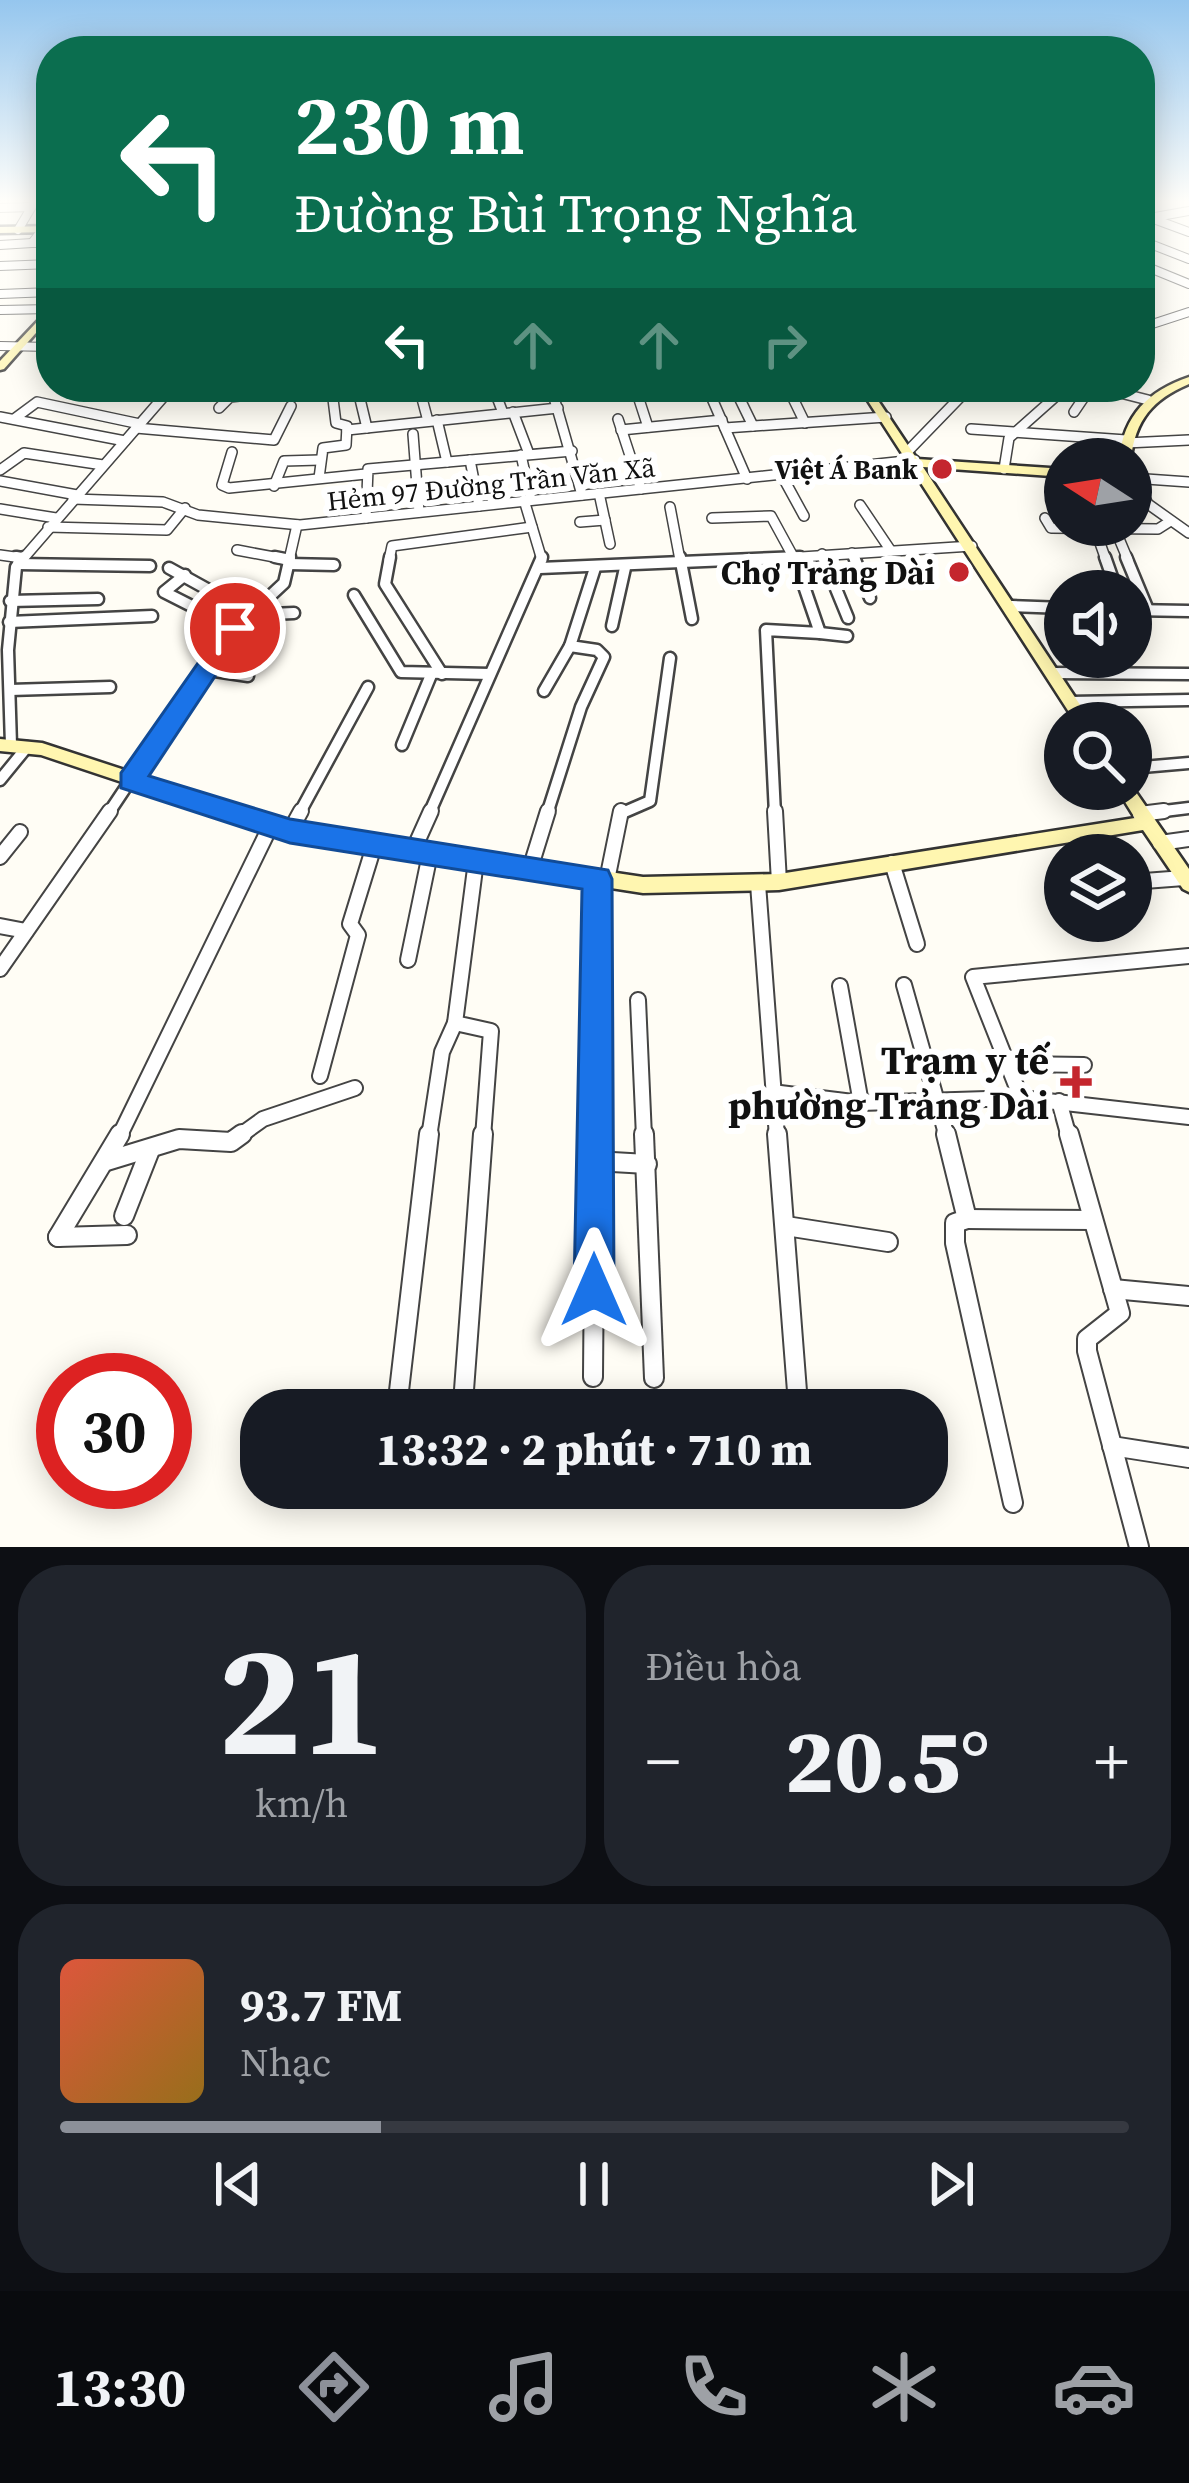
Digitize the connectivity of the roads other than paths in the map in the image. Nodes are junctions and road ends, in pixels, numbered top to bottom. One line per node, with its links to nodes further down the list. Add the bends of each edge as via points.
1 (17, 280): 3 (street)
2 (36, 293): 3 (street)
3 (5, 294)
4 (36, 309): 5 (street)
5 (0, 310)
6 (1189, 312): 7 (street)
7 (1155, 323)
8 (36, 326): 9 (street)
9 (20, 345): 10 (street); 11 (street); 12 (street)
10 (0, 346)
11 (36, 346)
12 (0, 367)
13 (1189, 380): 14 (street)
14 (1155, 397)
15 (159, 402): 42 (street)
16 (224, 402): 33 (street)
17 (333, 402): 47 (street, via 336,423)
18 (360, 402): 45 (street)
19 (425, 402): 39 (street)
20 (501, 402): 35 (street)
21 (556, 402): 32 (street)
22 (640, 402): 44 (street)
23 (714, 402): 41 (street)
24 (741, 402): 43 (street)
25 (795, 402): 40 (street)
26 (875, 402): 37 (street)
27 (958, 402): 58 (street)
28 (1049, 402): 48 (street)
29 (1082, 402): 34 (street)
30 (1147, 402): 51 (street)
31 (291, 406): 42 (street, via 274,440)
32 (558, 408): 35 (street); 55 (street)
33 (219, 409)
34 (1074, 412)
35 (508, 413): 39 (street); 57 (street)
36 (0, 417): 38 (street)
37 (886, 417): 40 (street); 58 (street)
38 (14, 419): 42 (street, via 37,402); 53 (street)
39 (432, 420): 45 (street); 61 (street)
40 (805, 423): 43 (street)
41 (724, 424): 43 (street); 44 (street); 70 (street)
42 (138, 426): 53 (street)
43 (753, 426)
44 (648, 427): 75 (street, via 620,424)
45 (367, 428): 47 (street)
46 (971, 429): 48 (street)
47 (347, 430): 59 (street, via 345,446 323,448)
48 (1013, 433): 50 (street); 64 (street)
49 (413, 434): 63 (street)
50 (1084, 438)
51 (1128, 438)
52 (1189, 440): 54 (street)
53 (125, 441): 62 (street)
54 (1152, 441)
55 (572, 451): 57 (street); 77 (street)
56 (232, 452): 74 (street, via 224,487)
57 (525, 454): 60 (street); 79 (street)
58 (914, 458): 64 (street); 68 (street, Hẻm 97 Đường Trần Văn Xã); 100 (street)
59 (320, 460): 69 (street); 74 (street, via 284,461)
60 (470, 460): 61 (street); 80 (street)
61 (447, 462): 63 (street)
62 (103, 465): 65 (street, via 24,453); 78 (street)
63 (418, 465): 67 (street); 86 (street)
64 (1004, 469): 66 (street)
65 (0, 470)
66 (1044, 472)
67 (366, 474): 69 (street); 88 (street)
68 (781, 474): 70 (street, Hẻm 97 Đường Trần Văn Xã); 87 (street)
69 (319, 478): 74 (street)
70 (747, 479): 75 (street, Hẻm 97 Đường Trần Văn Xã)
71 (1152, 479): 73 (street)
72 (0, 481): 78 (street, Hẻm 97 Đường Trần Văn Xã)
73 (1189, 482)
74 (274, 486)
75 (641, 489): 76 (street, Hẻm 97 Đường Trần Văn Xã)
76 (599, 493): 77 (street, Hẻm 97 Đường Trần Văn Xã); 90 (street)
77 (582, 495): 79 (street, Hẻm 97 Đường Trần Văn Xã)
78 (75, 497): 84 (street, Hẻm 97 Đường Trần Văn Xã); 91 (street)
79 (528, 500): 80 (street, Hẻm 97 Đường Trần Văn Xã); 95 (street)
80 (478, 506): 86 (street, Hẻm 97 Đường Trần Văn Xã)
81 (670, 506): 110 (street)
82 (860, 506): 102 (street)
83 (1152, 507): 93 (street)
84 (185, 508): 91 (street, via 172,528); 94 (street, Hẻm 97 Đường Trần Văn Xã)
85 (0, 509): 91 (street)
86 (419, 512): 88 (street, Hẻm 97 Đường Trần Văn Xã)
87 (805, 516)
88 (368, 518): 94 (street, Hẻm 97 Đường Trần Văn Xã); 98 (street)
89 (712, 518): 106 (street, via 769,514)
90 (605, 520): 92 (street); 99 (street)
91 (52, 522): 107 (street)
92 (580, 522)
93 (1169, 522): 96 (street); 97 (street)
94 (297, 525): 108 (street)
95 (532, 527): 113 (street); 144 (street, via 392,546 385,584)
96 (1152, 528)
97 (1189, 532)
98 (370, 536)
99 (610, 544)
100 (972, 546): 102 (street); 122 (street)
101 (237, 550): 108 (street)
102 (891, 551): 103 (street)
103 (852, 553): 104 (street); 119 (street)
104 (823, 554): 106 (street); 129 (street)
105 (0, 555): 107 (street)
106 (794, 556): 110 (street); 134 (street)
107 (20, 561): 111 (street); 121 (street)
108 (289, 562): 109 (street); 127 (street, via 284,583)
109 (334, 565)
110 (684, 565): 115 (street); 130 (street)
111 (150, 566)
112 (170, 568): 116 (street)
113 (540, 568): 114 (street); 141 (street)
114 (595, 568): 115 (street); 136 (street)
115 (625, 568): 132 (street)
116 (185, 575): 117 (street); 133 (street, via 164,592)
117 (207, 589)
118 (354, 595): 144 (street, via 398,670)
119 (870, 598)
120 (98, 599): 121 (street)
121 (10, 601): 131 (street)
122 (1012, 606): 123 (street); 139 (street)
123 (1044, 607)
124 (1152, 610): 125 (street)
125 (1189, 611)
126 (294, 613): 127 (street)
127 (249, 615): 133 (street)
128 (152, 616): 131 (street)
129 (848, 618)
130 (692, 619)
131 (6, 620): 137 (street)
132 (612, 626)
133 (235, 628): 140 (street)
134 (820, 633): 135 (street); 175 (street, via 766,630)
135 (847, 636)
136 (570, 646): 150 (street); 171 (street, via 604,657)
137 (4, 650): 149 (street)
138 (670, 658): 172 (street, via 650,801 621,811)
139 (1044, 660)
140 (208, 670): 145 (street); 158 (street)
141 (490, 674): 144 (street); 167 (street)
142 (1152, 674): 143 (street)
143 (1189, 674)
144 (437, 675): 153 (street)
145 (248, 676)
146 (1055, 678): 152 (street)
147 (368, 687): 162 (street)
148 (110, 688): 149 (street)
149 (10, 690): 154 (street)
150 (544, 691)
151 (1189, 700): 152 (street)
152 (1070, 702)
153 (402, 745)
154 (13, 746): 157 (street); 158 (street)
155 (1189, 763): 156 (street)
156 (1152, 766)
157 (0, 780)
158 (130, 781): 162 (street); 178 (street)
159 (1189, 808): 161 (street)
160 (1138, 810): 161 (street)
161 (1143, 818): 165 (street); 170 (street)
162 (280, 828): 166 (street); 198 (street)
163 (20, 832): 168 (street)
164 (1189, 839): 165 (street)
165 (1160, 843): 174 (street)
166 (374, 846): 167 (street); 189 (street)
167 (422, 853): 169 (street); 181 (street)
168 (0, 857)
169 (476, 862): 171 (street); 186 (street)
170 (892, 862): 175 (street); 179 (street)
171 (530, 869): 172 (street)
172 (602, 880): 176 (street); 199 (street)
173 (1152, 881): 174 (street)
174 (1187, 881)
175 (779, 882): 176 (street)
176 (758, 884): 191 (street)
177 (0, 926): 178 (street)
178 (26, 932): 182 (street)
179 (917, 944)
180 (1189, 956): 187 (street, via 974,976)
181 (408, 959)
182 (0, 970)
183 (904, 985): 193 (street)
184 (840, 986): 195 (street)
185 (638, 1000): 200 (street)
186 (455, 1023): 211 (street, via 442,1052); 212 (street, via 491,1031)
187 (1009, 1064): 188 (street); 192 (street)
188 (1084, 1065)
189 (320, 1076)
190 (355, 1088): 197 (street, via 263,1119 231,1142 179,1138)
191 (772, 1092): 195 (street); 204 (street)
192 (1021, 1098): 193 (street); 194 (street)
193 (940, 1100): 195 (street); 202 (street)
194 (1059, 1101): 196 (street); 203 (street)
195 (861, 1103)
196 (1189, 1117)
197 (150, 1150): 198 (street); 201 (street)
198 (106, 1161): 205 (street, via 58,1237)
199 (595, 1161): 200 (street); 209 (street)
200 (647, 1164): 210 (street)
201 (124, 1216)
202 (967, 1219): 203 (street); 216 (street, via 956,1223 955,1243)
203 (1093, 1220): 207 (street)
204 (785, 1226): 206 (street); 213 (street)
205 (127, 1235)
206 (888, 1242)
207 (1113, 1289): 208 (street); 214 (street, via 1120,1313 1087,1340)
208 (1189, 1296)
209 (593, 1377)
210 (654, 1378)
211 (399, 1389)
212 (464, 1389)
213 (797, 1389)
214 (1112, 1446): 215 (street); 217 (street)
215 (1189, 1458)
216 (1013, 1503)
217 (1139, 1547)

